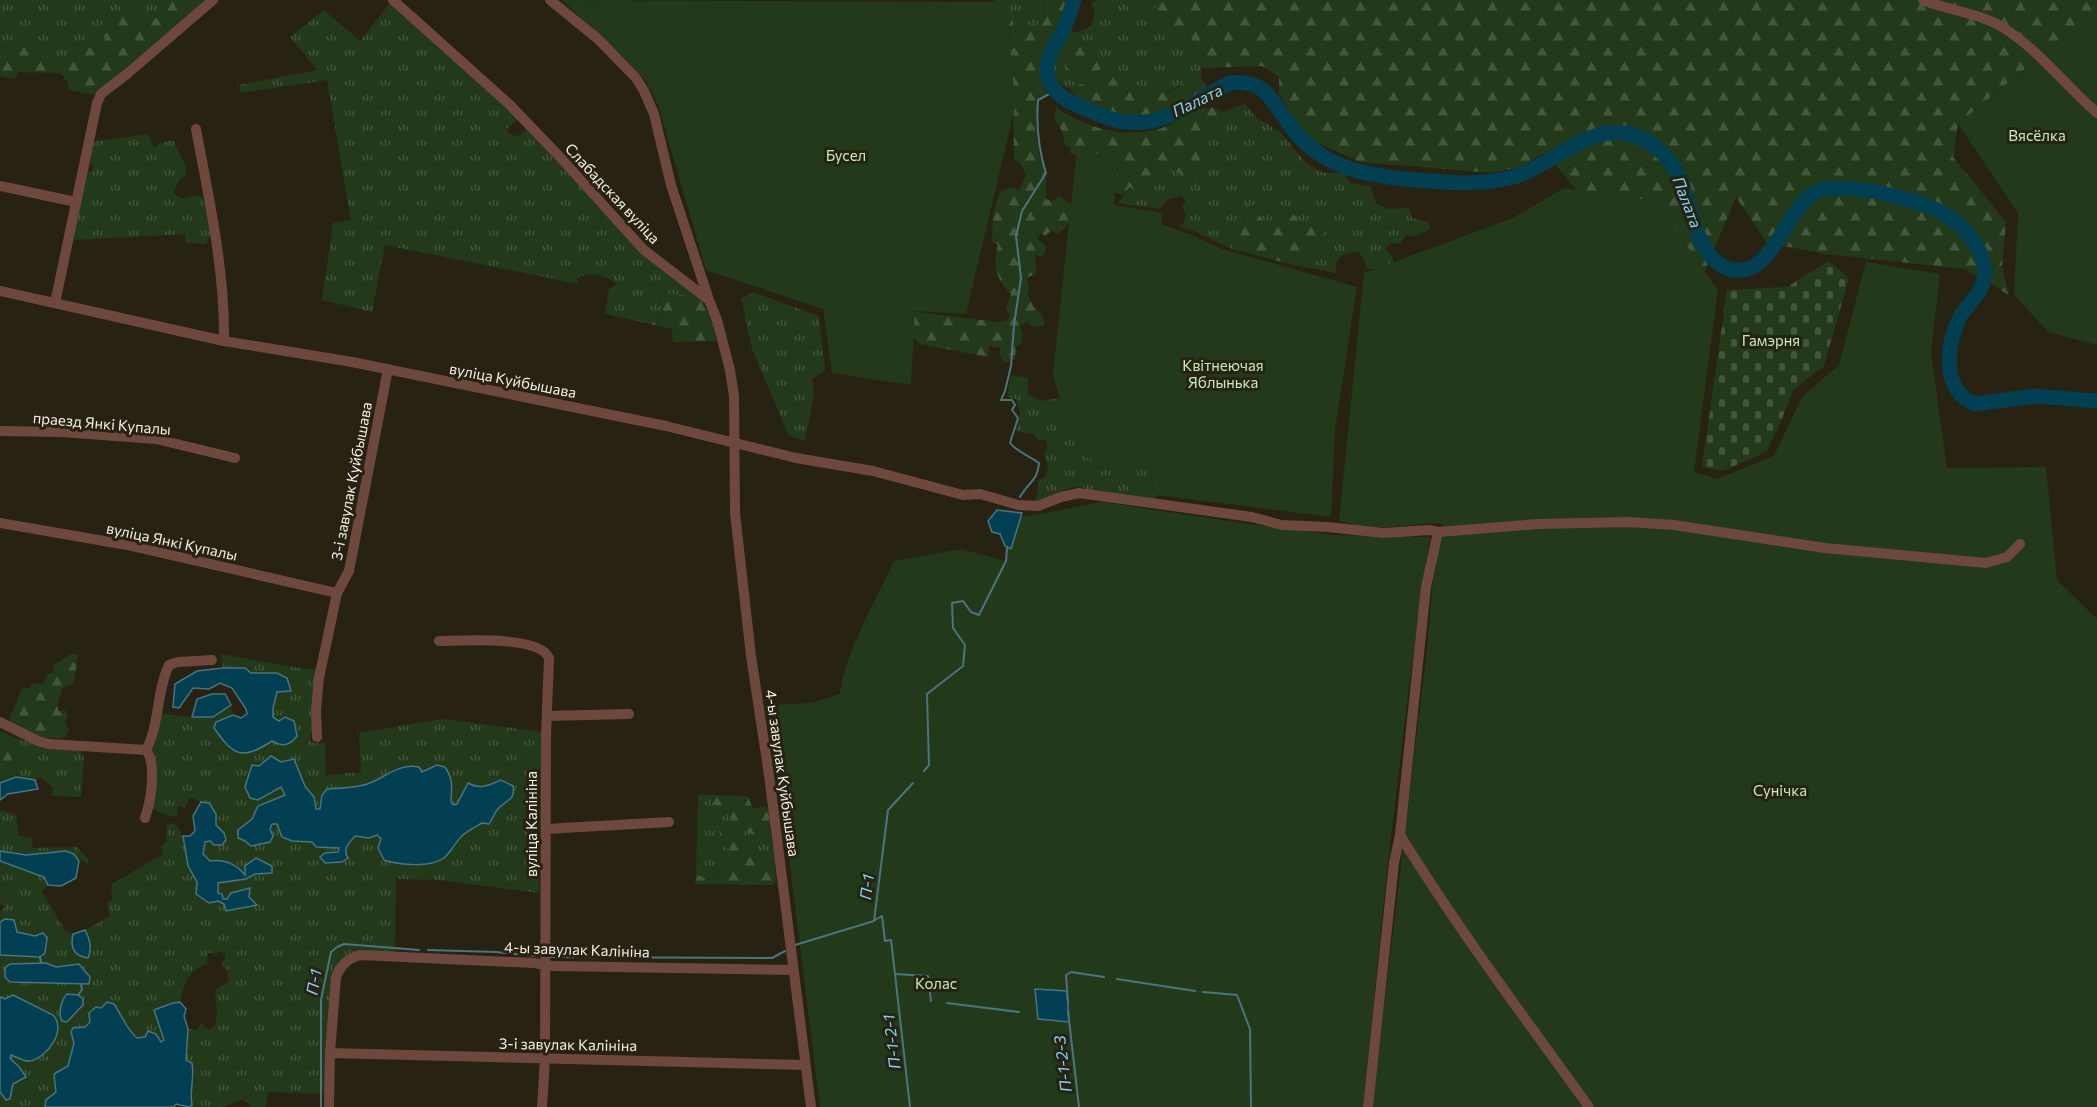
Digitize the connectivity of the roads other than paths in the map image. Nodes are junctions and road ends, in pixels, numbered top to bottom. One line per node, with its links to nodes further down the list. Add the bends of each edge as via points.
1 (213, 0): 8 (street, via 101,94)
2 (393, 0): 10 (street, Слабадская вуліца, via 509,104 644,250)
3 (550, 0): 10 (street, via 598,39 644,91)
4 (1923, 0): 5 (street, via 2003,27)
5 (2097, 113)
6 (196, 129): 12 (street, via 212,218)
7 (0, 186): 8 (street)
8 (76, 202): 11 (street)
9 (0, 291): 11 (street, вуліца Куйбышава)
10 (709, 300): 15 (street, via 730,370)
11 (55, 303): 12 (street, вуліца Куйбышава)
12 (224, 341): 13 (street, вуліца Куйбышава)
13 (387, 369): 15 (street, вуліца Куйбышава); 20 (street, 3-і завулак Куйбышава, via 350,572)
14 (0, 431): 16 (street, праезд Янкі Купалы, via 156,439)
15 (733, 443): 18 (street, вуліца Куйбышава, via 1018,505 1038,506 1061,496 1079,494 1252,517 1282,525 1383,533); 33 (street, 4-ы завулак Куйбышава, via 735,513 751,656)
16 (235, 458)
17 (0, 523): 20 (street, вуліца Янкі Купалы, via 127,545)
18 (1438, 532): 19 (street, via 1628,522 1674,525 1825,548 1986,563 2007,557); 31 (street, via 1426,587)
19 (2020, 544)
20 (337, 592): 26 (street, 3-і завулак Куйбышава, via 319,678)
21 (439, 641): 24 (street, вуліца Калініна, via 492,640 543,649 550,663)
22 (212, 660): 27 (street, via 169,665)
23 (630, 714): 24 (street)
24 (547, 716): 30 (street, вуліца Калініна)
25 (0, 722): 27 (street, via 49,744)
26 (317, 737)
27 (146, 750): 28 (street, via 152,772)
28 (145, 818)
29 (669, 822): 30 (street)
30 (546, 829): 32 (street, вуліца Калініна)
31 (1400, 835): 40 (street); 41 (street, via 1471,944)
32 (544, 965): 33 (street, 4-ы завулак Калініна); 34 (street, 4-ы завулак Калініна, via 360,955 346,962 336,977); 35 (street, вуліца Калініна)
33 (793, 970): 36 (street, 4-ы завулак Куйбышава)
34 (330, 1053): 35 (street, 3-і завулак Калініна); 37 (street)
35 (545, 1059): 36 (street, 3-і завулак Калініна); 38 (street, вуліца Калініна)
36 (805, 1065): 39 (street, 4-ы завулак Куйбышава)
37 (329, 1107)
38 (542, 1107)
39 (811, 1107)
40 (1368, 1107)
41 (1589, 1107)

